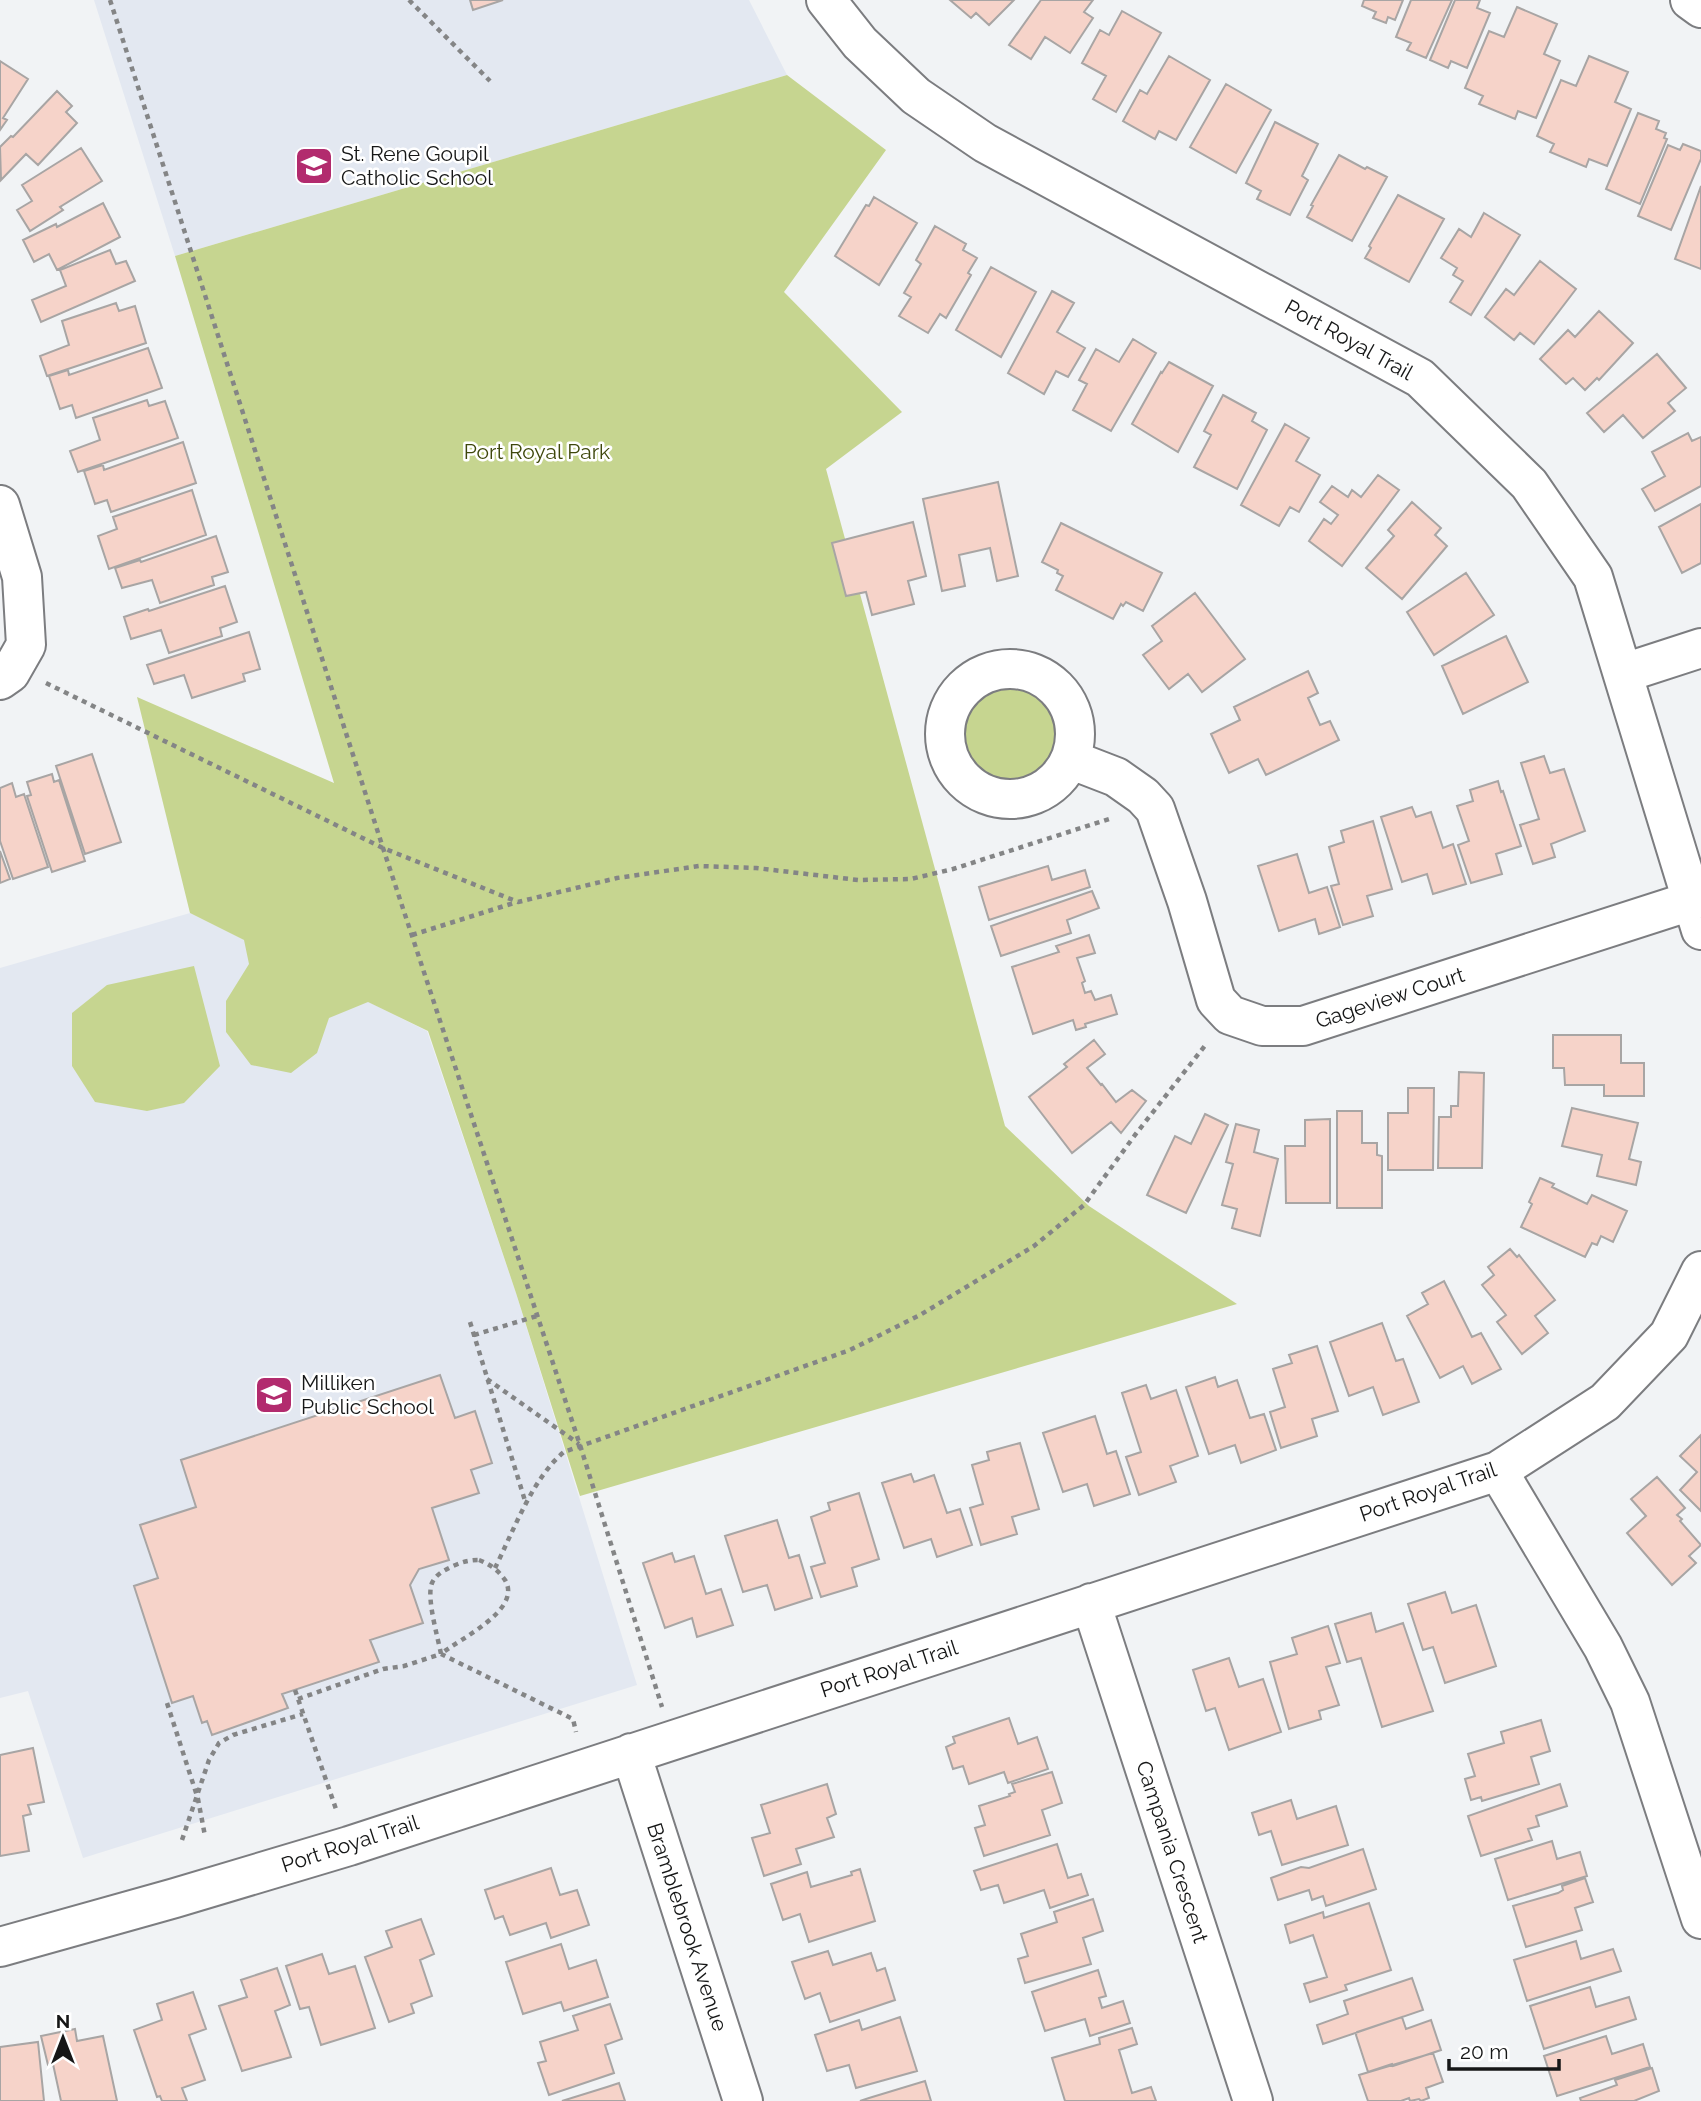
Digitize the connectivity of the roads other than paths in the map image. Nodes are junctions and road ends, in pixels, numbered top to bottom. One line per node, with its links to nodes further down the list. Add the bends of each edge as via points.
1 (825, 0): 6 (street, Port Royal Trail, via 860,43 916,96 985,143 1420,378 1536,494 1593,577)
2 (1690, 0): 3 (street)
3 (1701, 8)
4 (0, 505): 7 (street, via 22,577 26,645)
5 (1701, 648): 6 (street)
6 (1624, 673): 9 (street, Port Royal Trail)
7 (7, 674)
8 (1072, 760): 9 (street, Gageview Court, via 1116,777 1155,809 1216,1000 1230,1014 1262,1026 1303,1026)
9 (1696, 915)
10 (1701, 1271): 11 (street, Port Royal Trail, via 1669,1335 1605,1402)
11 (1499, 1471): 12 (street, Port Royal Trail); 14 (street, via 1603,1647 1630,1702)
12 (1091, 1603): 13 (street, Port Royal Trail); 17 (street, Campania Crescent)
13 (631, 1753): 15 (street, Port Royal Trail, via 349,1846); 16 (street, Bramblebrook Avenue)
14 (1701, 1919)
15 (0, 1947)
16 (743, 2101)
17 (1253, 2101)

